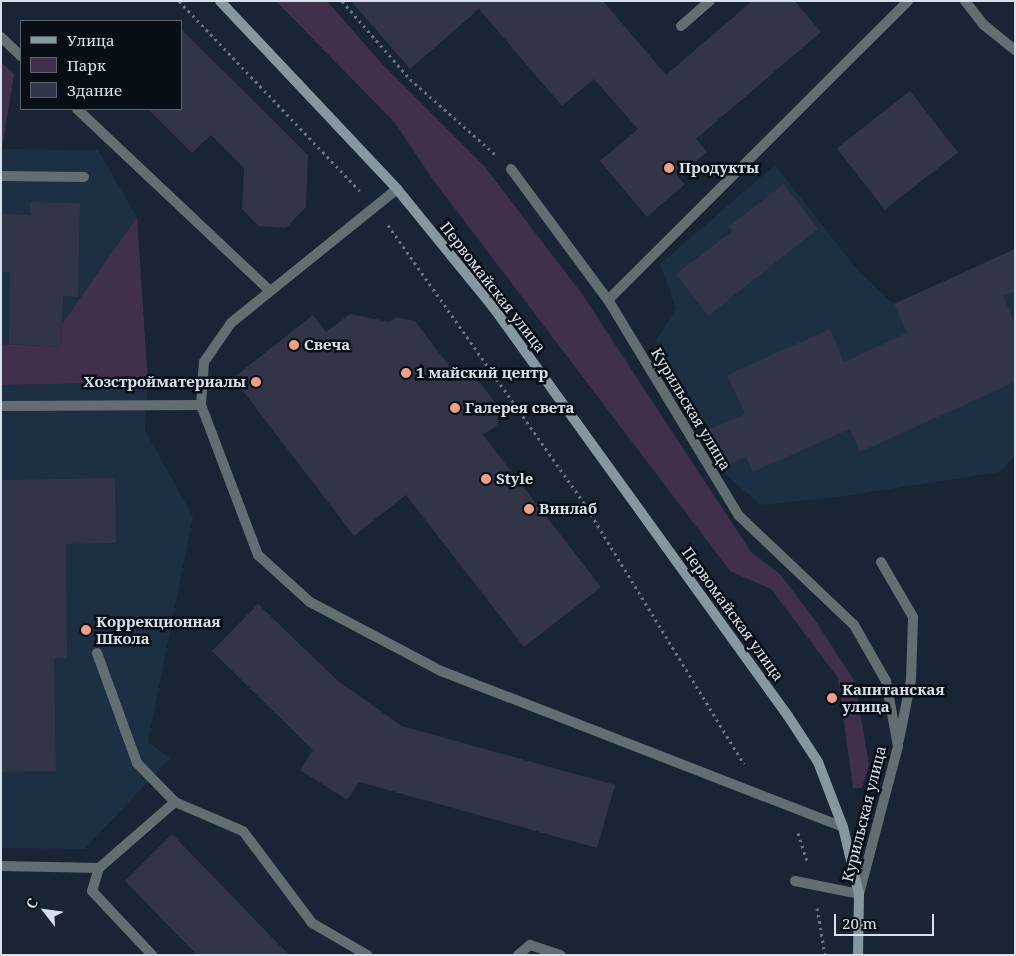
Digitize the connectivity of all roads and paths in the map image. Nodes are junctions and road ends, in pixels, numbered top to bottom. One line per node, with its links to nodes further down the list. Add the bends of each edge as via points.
1 (179, 1): 16 (path)
2 (220, 1): 15 (street, Первомайская улица)
3 (342, 1): 12 (path, via 410,80)
4 (710, 1): 7 (street)
5 (908, 1): 18 (street)
6 (965, 1): 9 (street, via 984,25)
7 (681, 26)
8 (1, 37): 10 (street)
9 (1015, 50)
10 (20, 55)
11 (78, 110): 17 (street)
12 (511, 169): 18 (street, Курильская улица)
13 (1, 176): 14 (street)
14 (84, 177)
15 (397, 189): 16 (street); 26 (street, Первомайская улица, via 493,307 788,716 818,762)
16 (375, 207): 17 (street); 24 (path, via 584,503)
17 (270, 291): 20 (street, via 231,323 204,362)
18 (608, 300): 23 (street, Курильская улица, via 738,516 854,625 886,681)
19 (1, 406): 20 (street)
20 (201, 406): 24 (street, via 258,555 310,602 441,671)
21 (881, 562): 23 (street, via 913,617 911,680)
22 (97, 653): 25 (street, via 137,763)
23 (898, 746): 30 (street, Курильская улица)
24 (764, 797): 26 (street)
25 (175, 802): 28 (street); 32 (street, via 243,831 312,923)
26 (843, 827): 30 (street)
27 (1, 866): 28 (street)
28 (99, 868): 31 (street, via 92,891)
29 (795, 881): 30 (street)
30 (859, 894): 35 (street)
31 (152, 955)
32 (367, 955)
33 (518, 955): 34 (street, via 530,945)
34 (560, 955)
35 (858, 955)

